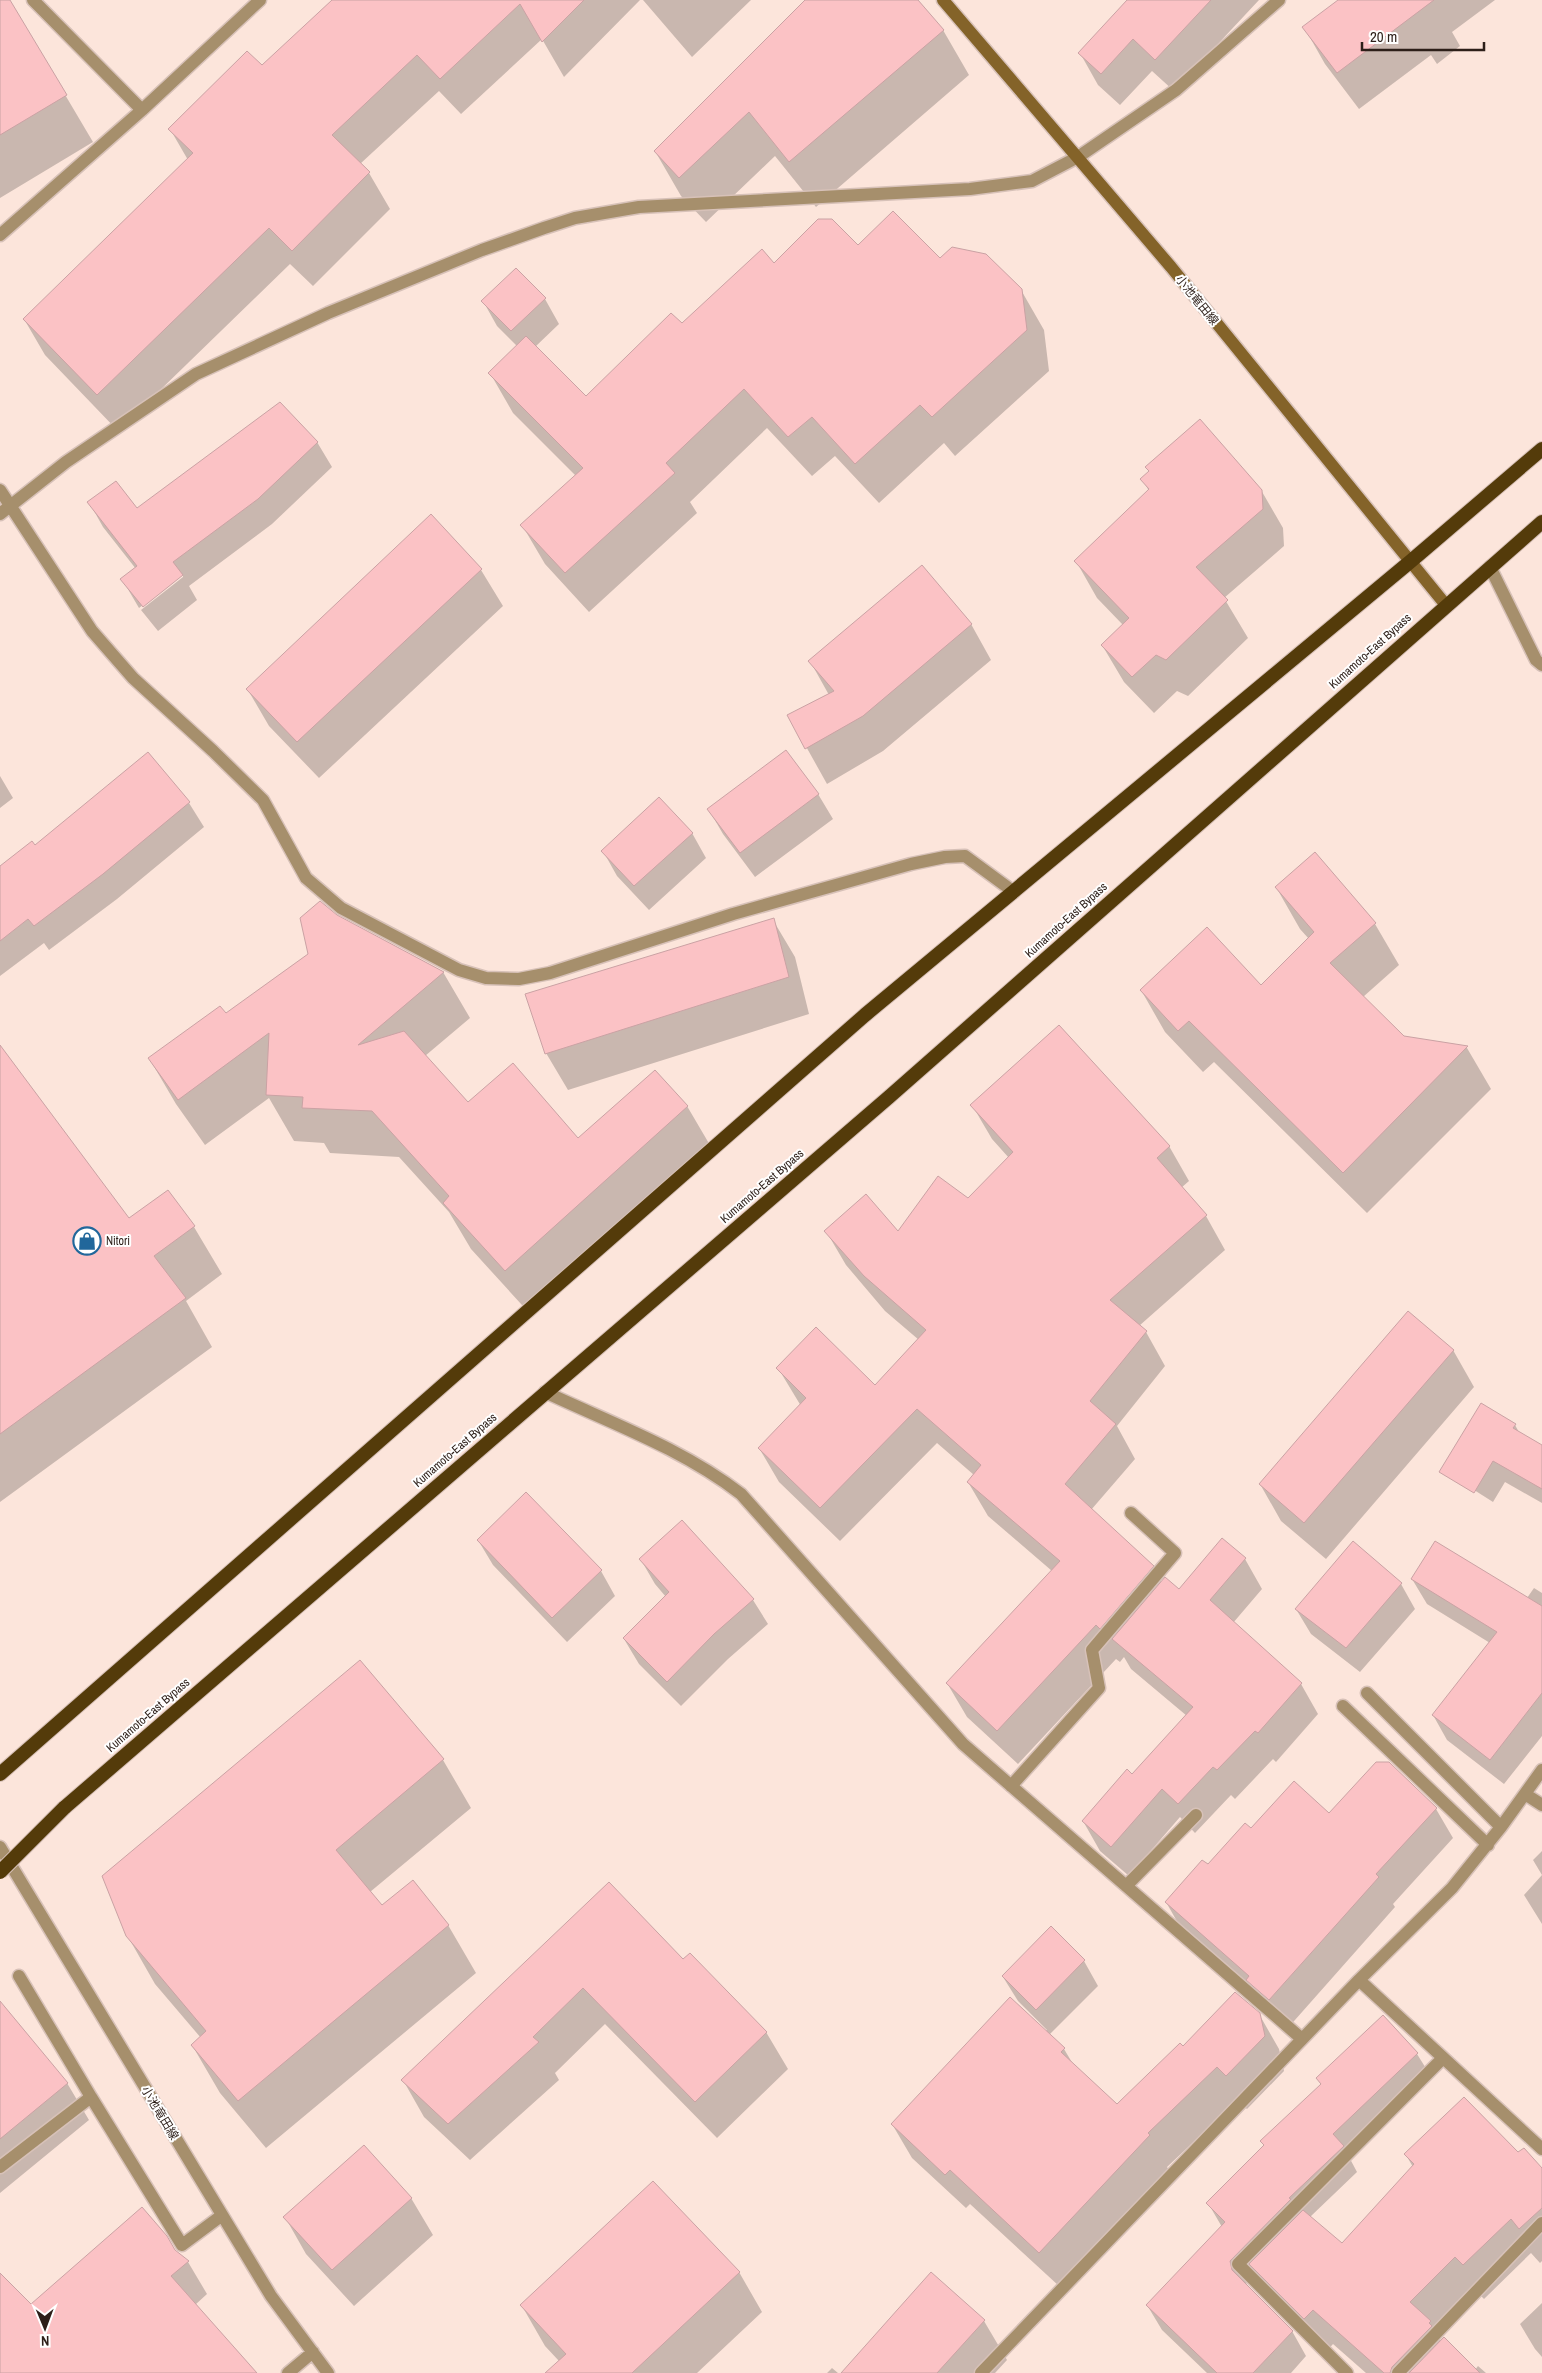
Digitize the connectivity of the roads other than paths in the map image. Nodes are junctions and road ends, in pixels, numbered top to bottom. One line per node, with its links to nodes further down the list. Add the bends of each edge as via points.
1 (33, 0): 5 (street)
2 (260, 0): 5 (street)
3 (943, 0): 6 (main road, 小池竜田線)
4 (1279, 0): 6 (street, via 1176,90)
5 (142, 110): 7 (street)
6 (1078, 157): 10 (street, via 1032,181 970,189 639,207 576,218 544,228 328,313 196,374 66,462); 13 (main road, 小池竜田線)
7 (0, 235)
8 (1542, 449): 13 (highway)
9 (0, 490): 10 (street)
10 (11, 506): 11 (street); 17 (street, via 92,631 133,678 263,800 306,878 342,908 459,970 486,978 519,979 550,973 733,914 945,857 965,856)
11 (0, 514)
12 (1542, 522): 14 (highway, Kumamoto-East Bypass)
13 (1411, 561): 15 (main road, 小池竜田線); 17 (highway)
14 (1490, 567): 15 (highway, Kumamoto-East Bypass); 16 (street, via 1536,660)
15 (1446, 604): 18 (highway, Kumamoto-East Bypass, via 889,1097)
16 (1542, 665)
17 (1014, 892): 23 (highway, via 865,1016)
18 (545, 1392): 24 (street, via 682,1456 741,1494 963,1744); 31 (highway, Kumamoto-East Bypass, bridge, via 64,1808)
19 (1131, 1513): 24 (street, via 1175,1553 1092,1650 1099,1688)
20 (1367, 1693): 28 (street)
21 (1344, 1706): 29 (street)
22 (1542, 1770): 25 (street)
23 (0, 1774)
24 (1012, 1786): 32 (street)
25 (1526, 1794): 26 (street); 28 (street)
26 (1542, 1805)
27 (1196, 1815): 32 (street)
28 (1501, 1827): 29 (street)
29 (1488, 1845): 34 (street, via 1452,1888)
30 (0, 1847): 40 (street, 小池竜田線)
31 (0, 1872)
32 (1126, 1886): 35 (street)
33 (19, 1976): 37 (street)
34 (1358, 1980): 35 (street); 36 (street)
35 (1302, 2038): 45 (street)
36 (1443, 2058): 38 (street); 46 (street, via 1238,2264)
37 (91, 2097): 39 (street); 40 (street, via 182,2245)
38 (1542, 2148)
39 (0, 2167)
40 (221, 2216): 42 (street, 小池竜田線, via 271,2296)
41 (1542, 2223): 47 (street)
42 (313, 2352): 43 (street); 44 (street, 小池竜田線)
43 (288, 2373)
44 (328, 2373)
45 (981, 2373)
46 (1347, 2373)
47 (1398, 2373)

